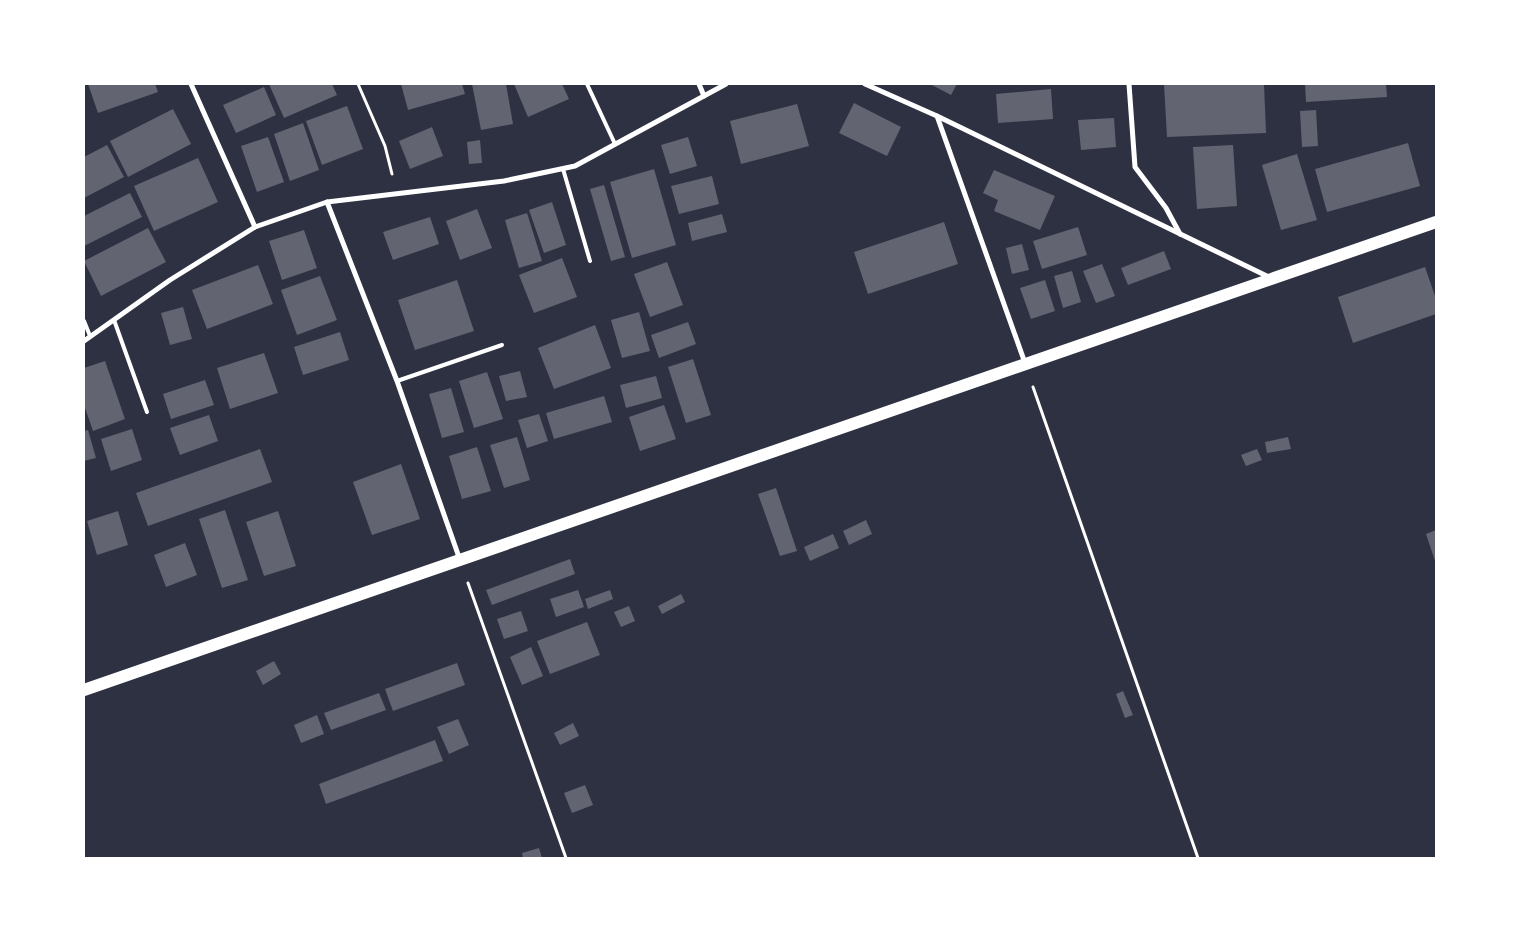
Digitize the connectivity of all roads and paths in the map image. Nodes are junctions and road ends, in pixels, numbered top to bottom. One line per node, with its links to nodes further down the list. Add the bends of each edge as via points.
1 (192, 84): 15 (street)
2 (358, 84): 12 (path, via 385,146)
3 (587, 84): 10 (lane)
4 (699, 84): 8 (street)
5 (726, 84): 8 (street)
6 (865, 84): 9 (street)
7 (1129, 84): 16 (street, via 1135,167 1166,208)
8 (704, 96): 10 (street)
9 (937, 116): 16 (street); 24 (street)
10 (615, 144): 11 (street)
11 (563, 169): 12 (street, via 504,181); 17 (lane)
12 (397, 194): 13 (street)
13 (327, 202): 15 (street); 25 (street)
14 (1436, 222): 18 (main road)
15 (255, 227): 19 (street, via 170,280)
16 (1180, 234): 18 (street)
17 (590, 261)
18 (1271, 278): 24 (main road)
19 (114, 320): 21 (street); 26 (lane)
20 (84, 321): 21 (lane)
21 (90, 336): 22 (street)
22 (84, 341)
23 (502, 345): 25 (lane)
24 (1026, 364): 27 (main road); 30 (path)
25 (397, 381): 27 (street)
26 (147, 412)
27 (460, 560): 28 (main road); 29 (path)
28 (84, 690)
29 (566, 858)
30 (1198, 858)

